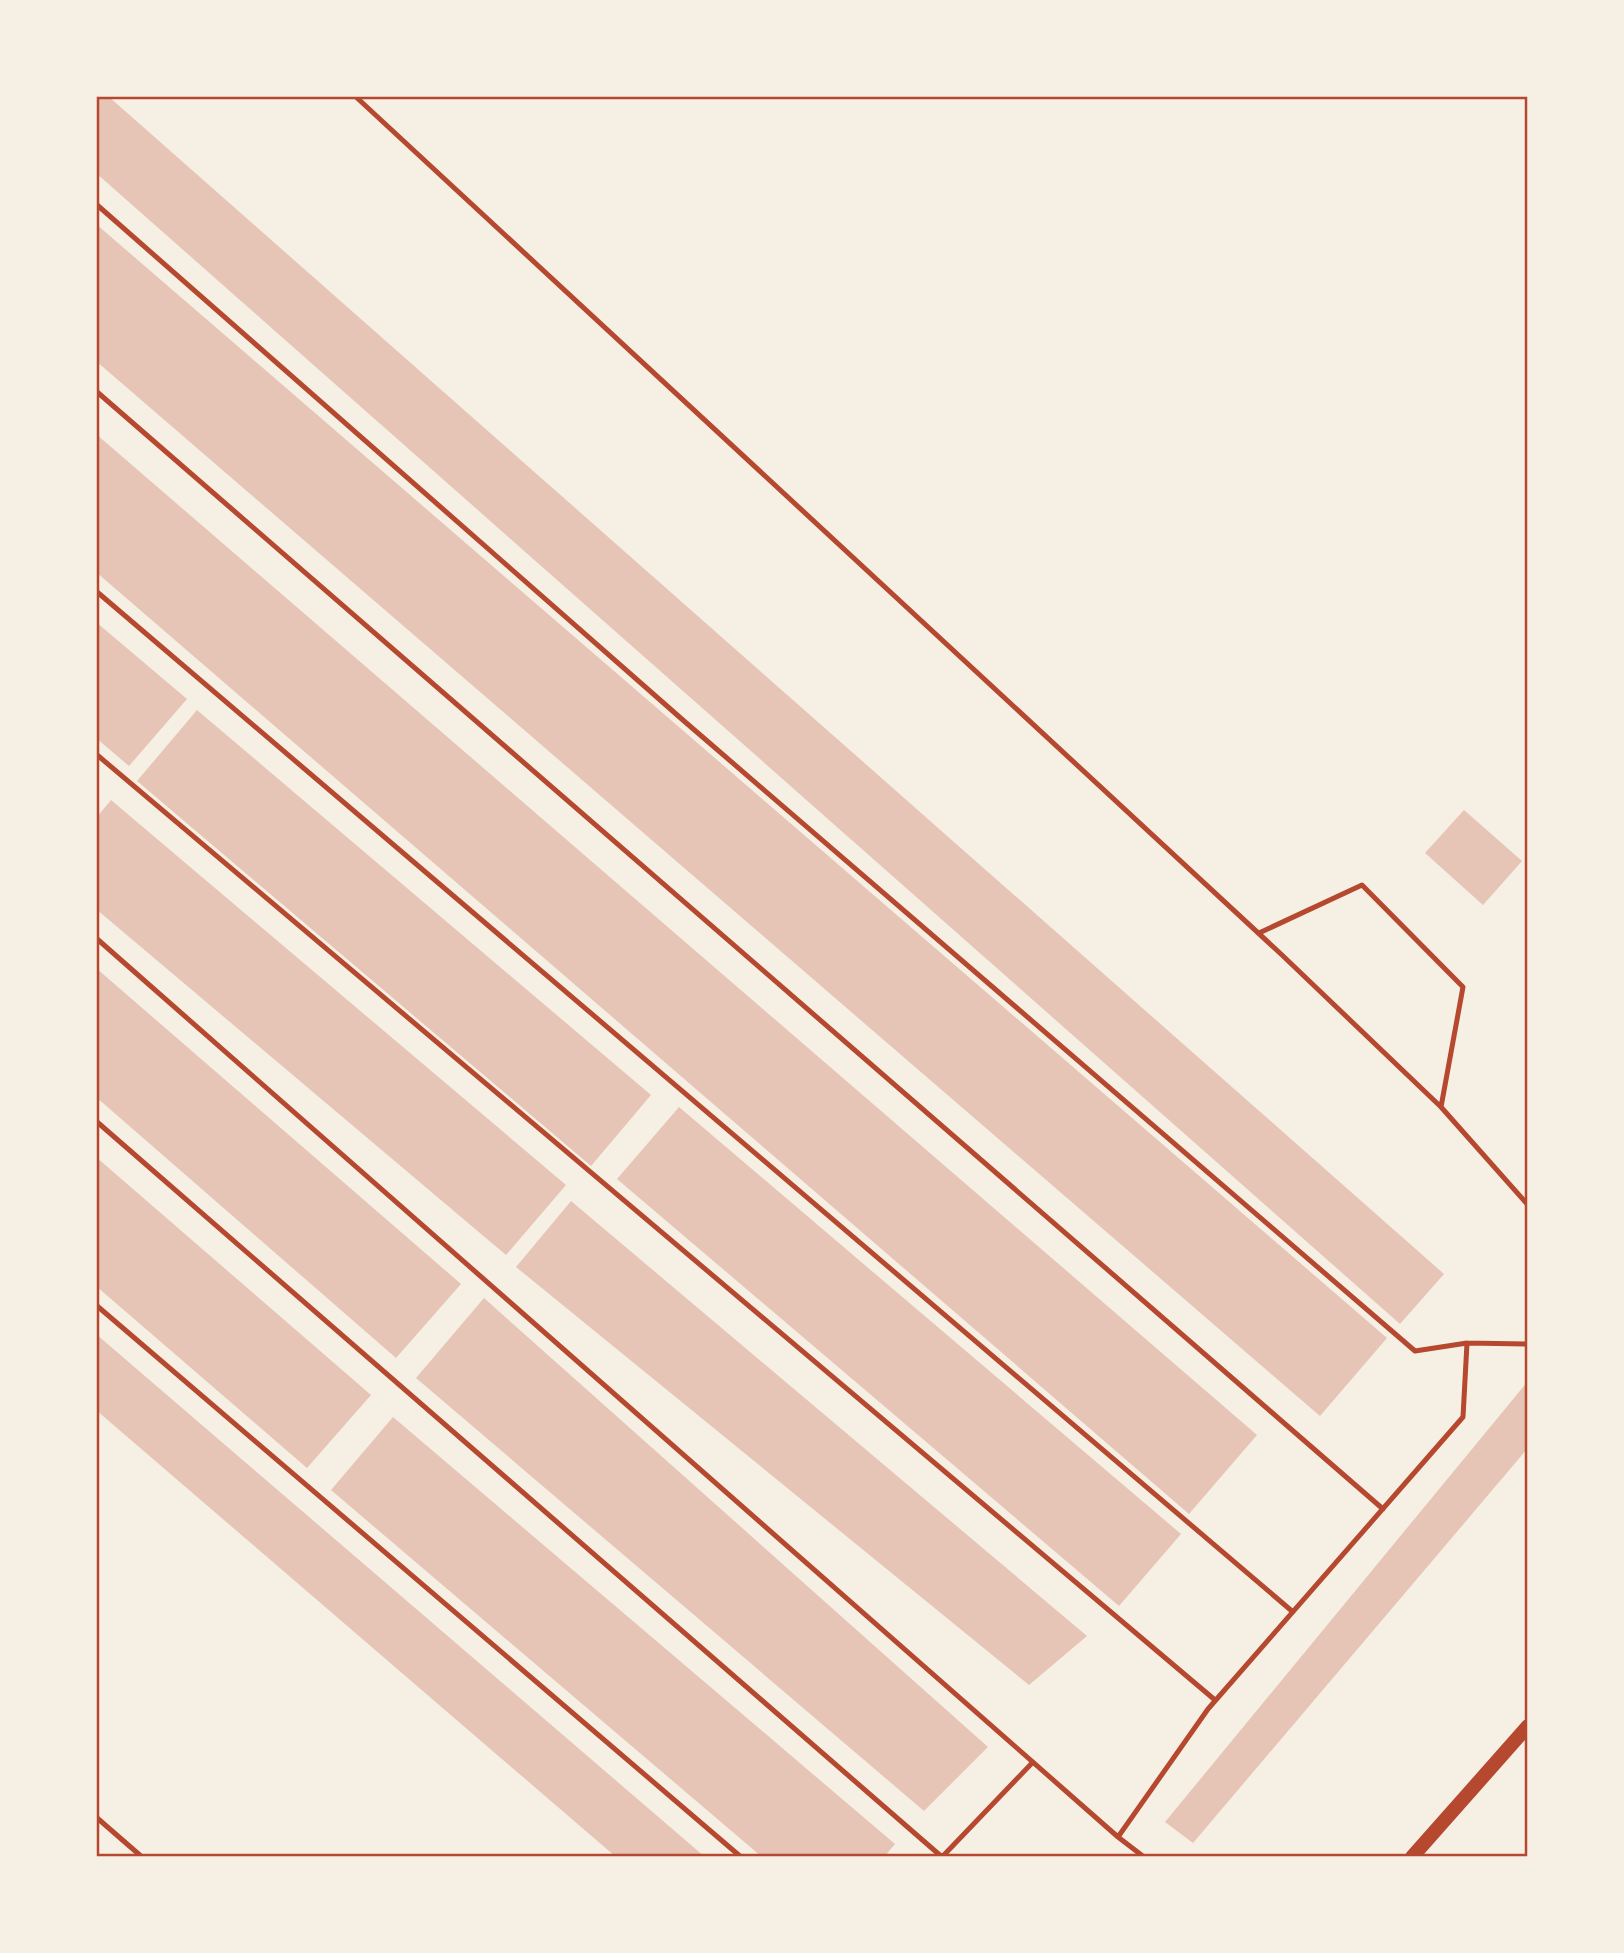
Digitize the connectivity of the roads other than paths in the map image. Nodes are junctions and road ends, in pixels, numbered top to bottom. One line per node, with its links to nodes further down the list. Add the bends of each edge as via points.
1 (355, 96): 6 (lane)
2 (96, 204): 12 (lane, via 684,721 1415,1351)
3 (96, 391): 14 (lane)
4 (96, 591): 15 (lane)
5 (96, 754): 16 (lane)
6 (1259, 933): 8 (lane); 8 (lane, via 1362,886 1463,988)
7 (96, 938): 18 (lane)
8 (1441, 1107): 10 (lane)
9 (96, 1121): 18 (lane, via 942,1857)
10 (1528, 1205)
11 (96, 1305): 22 (lane)
12 (1467, 1343): 13 (lane); 14 (lane, via 1463,1417)
13 (1528, 1344)
14 (1383, 1509): 15 (lane)
15 (1293, 1612): 16 (lane)
16 (1215, 1700): 20 (lane)
17 (1528, 1726): 24 (main road)
18 (1033, 1762): 20 (lane)
19 (96, 1817): 21 (lane)
20 (1118, 1836): 23 (lane)
21 (142, 1857)
22 (741, 1857)
23 (1144, 1857)
24 (1412, 1857)

